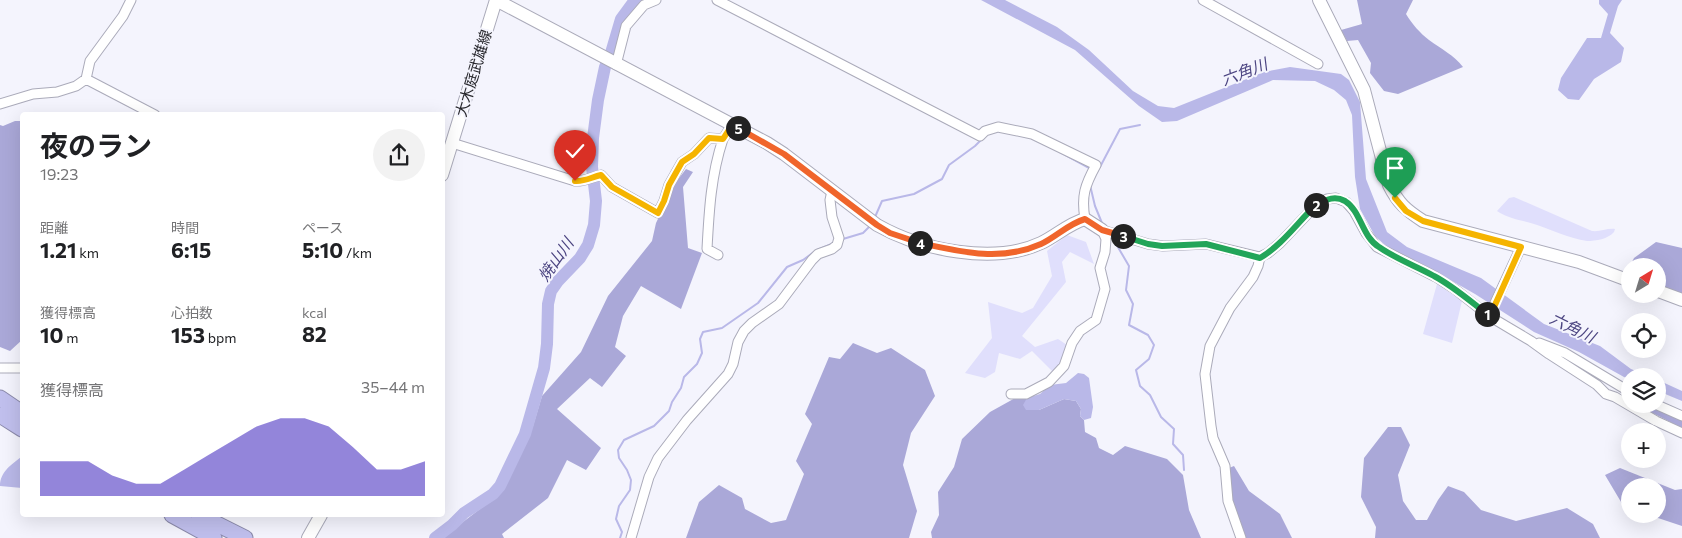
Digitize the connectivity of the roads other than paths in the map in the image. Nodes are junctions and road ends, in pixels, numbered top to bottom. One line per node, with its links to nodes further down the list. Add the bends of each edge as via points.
1 (131, 0): 9 (street, via 90,61)
2 (496, 0): 8 (street); 14 (street, 大木庭武雄線)
3 (656, 0): 8 (street, via 644,5 626,26)
4 (717, 0): 17 (street, via 980,136 998,127 1032,134 1096,165 1086,184)
5 (1203, 0): 7 (street)
6 (1319, 0): 19 (street, via 1364,90 1386,176 1395,198 1406,211 1423,221)
7 (1318, 64)
8 (616, 65): 12 (street)
9 (86, 78): 10 (street, via 76,86 57,92 34,94); 11 (street)
10 (0, 104)
11 (149, 112)
12 (732, 125): 13 (street); 16 (street, via 784,154)
13 (723, 139): 14 (street, via 709,138 682,162 658,213 612,187 601,175 583,182 575,181); 20 (street, via 709,198 707,249)
14 (452, 143): 15 (street, 大木庭武雄線)
15 (445, 165)
16 (832, 191): 17 (street, via 890,233 914,242 963,252 991,255 1021,251); 44 (street, via 832,217 838,241 832,249 812,260 779,304 744,331 728,374 687,420 652,468)
17 (1085, 219): 18 (street)
18 (1102, 230): 21 (street, via 1148,244 1206,244); 30 (street, via 1106,239 1100,268 1105,289 1096,320 1080,331 1064,366 1049,382 1026,394)
19 (1521, 247): 22 (street, via 1579,262); 25 (street)
20 (718, 255)
21 (1260, 258): 25 (street, via 1280,243 1315,206 1336,198 1346,202 1354,211 1377,247 1436,277); 45 (street, via 1210,346 1206,374 1210,426 1225,466 1228,501)
22 (1621, 278)
23 (1666, 294): 24 (street)
24 (1682, 300)
25 (1491, 313): 26 (street)
26 (1532, 341): 29 (street, via 1565,353); 37 (street, via 1606,394)
27 (0, 368): 28 (street)
28 (20, 368)
29 (1621, 387)
30 (1011, 394)
31 (0, 398): 33 (highway)
32 (1666, 409): 35 (street)
33 (20, 412)
34 (0, 416): 36 (highway)
35 (1682, 416)
36 (20, 428)
37 (1682, 433)
38 (177, 517): 41 (highway)
39 (202, 517): 41 (highway)
40 (320, 517): 43 (street)
41 (218, 532): 42 (highway)
42 (245, 538)
43 (308, 538)
44 (631, 538)
45 (1241, 538)

